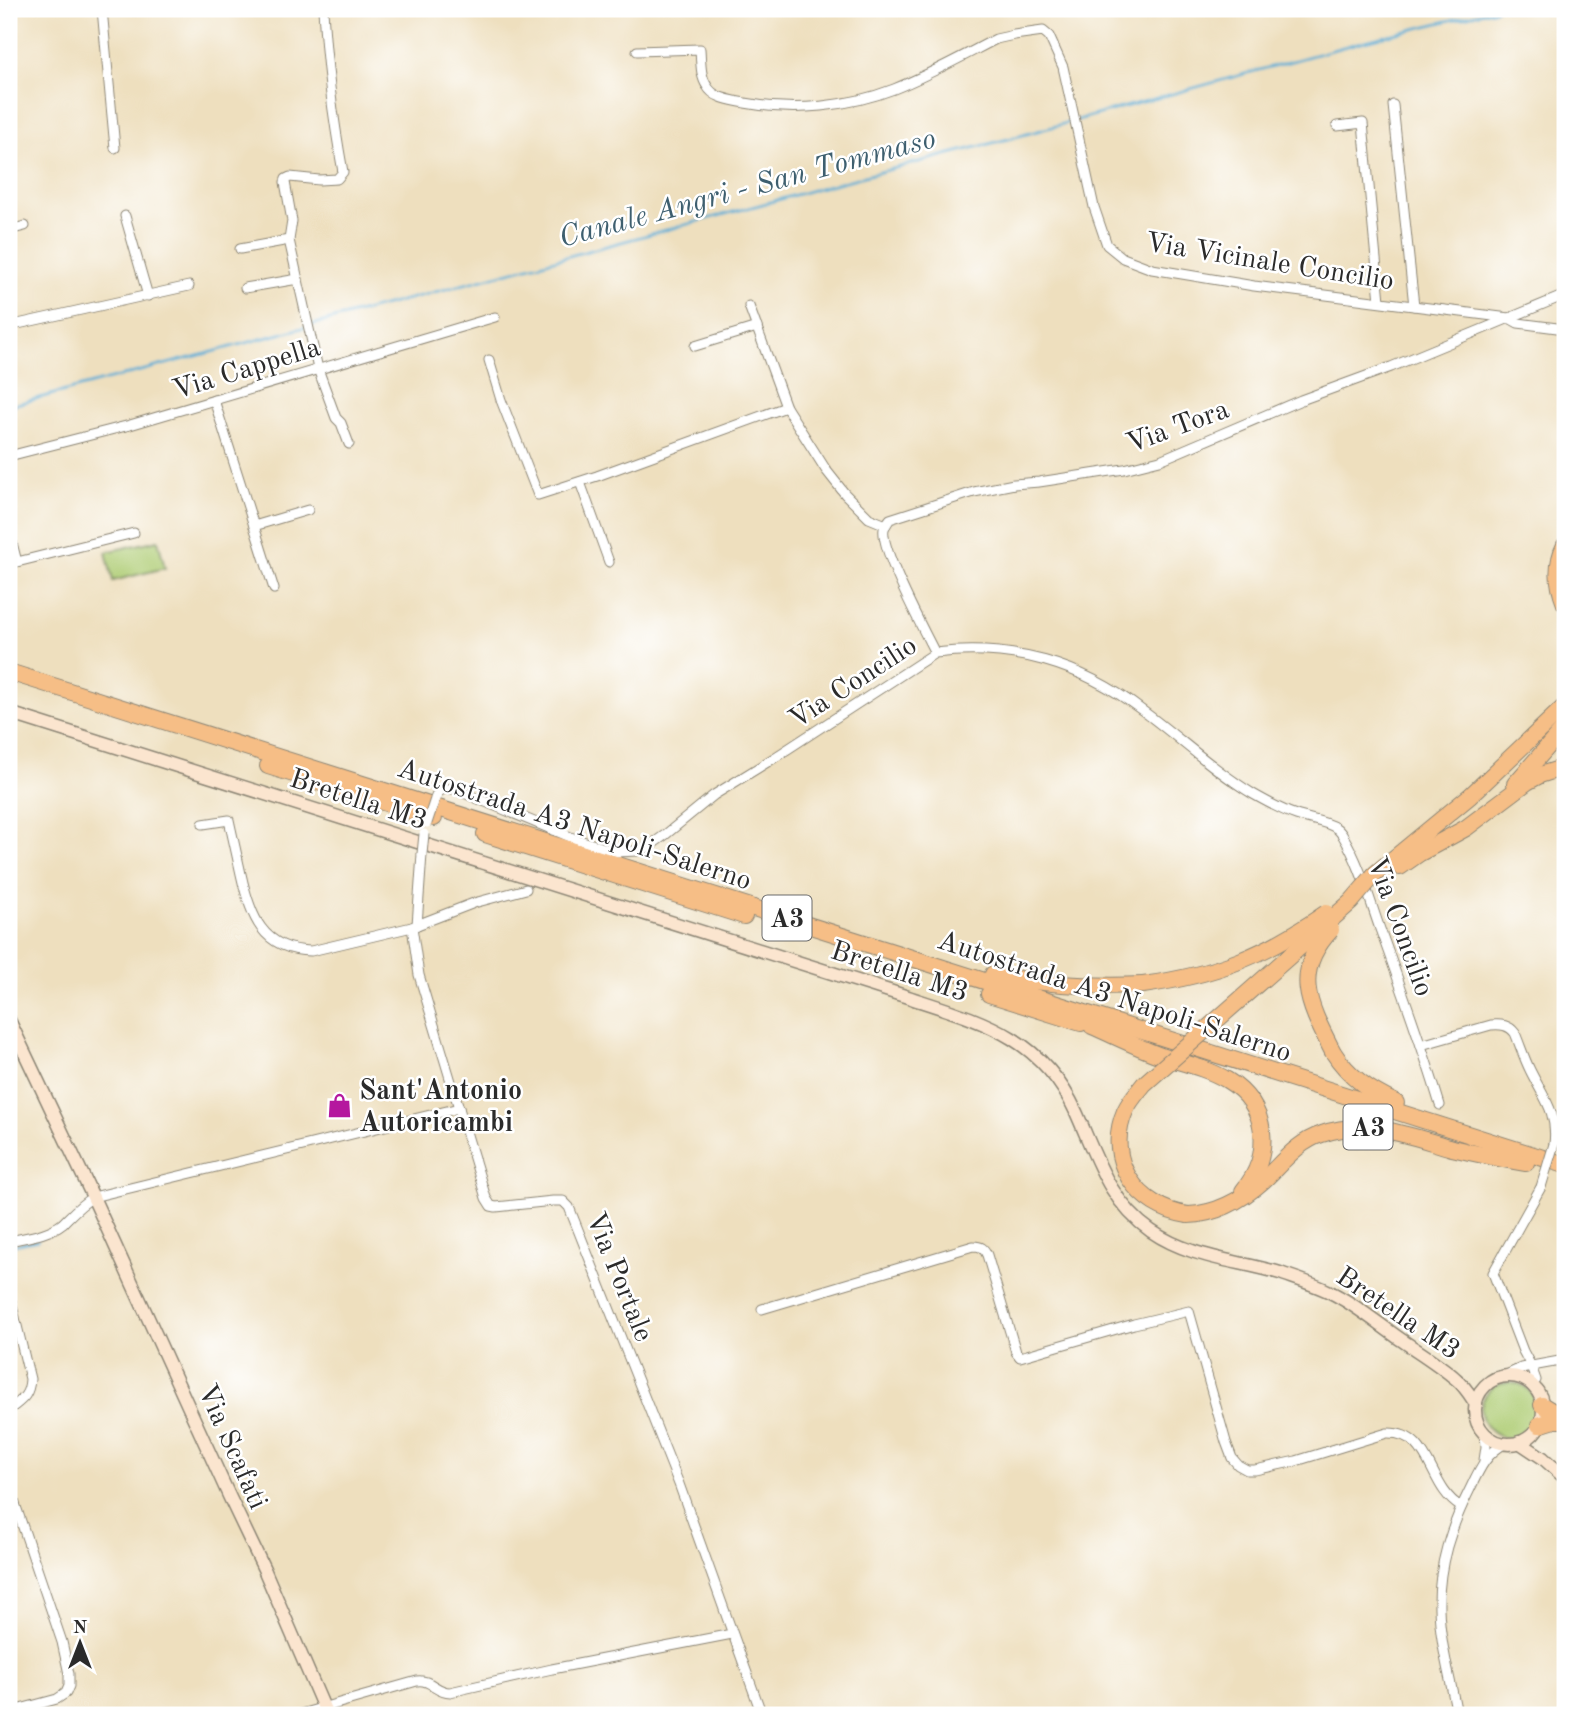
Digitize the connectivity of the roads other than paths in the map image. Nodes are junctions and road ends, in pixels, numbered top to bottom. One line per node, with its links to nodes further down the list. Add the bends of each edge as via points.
1 (102, 9): 6 (street)
2 (324, 9): 10 (street, via 326,61 342,172 337,180 286,178 292,221)
3 (637, 51): 17 (street, Via Vicinale Concilio, via 699,50 703,77 713,94 792,108 854,100 892,89 996,39 1043,31 1063,67 1094,208 1107,245 1123,258 1182,274)
4 (1393, 105): 19 (street)
5 (1337, 126): 17 (street, via 1363,123)
6 (115, 148)
7 (125, 216): 16 (street)
8 (25, 226): 9 (street)
9 (9, 230)
10 (289, 240): 11 (street); 12 (street)
11 (240, 248)
12 (298, 279): 14 (street); 27 (street)
13 (189, 286): 16 (street)
14 (245, 288)
15 (1565, 295): 21 (street, Via Tora)
16 (148, 296): 22 (street)
17 (1380, 301): 19 (street, Via Vicinale Concilio)
18 (750, 306): 23 (street)
19 (1414, 306): 21 (street, Via Vicinale Concilio)
20 (495, 317): 27 (street, Via Cappella)
21 (1508, 318): 24 (street, Via Vicinale Concilio); 34 (street, Via Tora, via 1160,460 974,492 899,515)
22 (9, 326)
23 (757, 327): 25 (street); 29 (street)
24 (1565, 329)
25 (695, 346)
26 (489, 360): 32 (street, via 538,495)
27 (318, 369): 28 (street, Via Cappella); 30 (street)
28 (214, 400): 31 (street, Via Cappella); 35 (street)
29 (786, 407): 32 (street); 34 (street, via 845,494 869,518)
30 (349, 444)
31 (9, 456)
32 (580, 482): 39 (street)
33 (308, 510): 35 (street)
34 (886, 525): 42 (street, via 888,550)
35 (254, 526): 40 (street)
36 (9, 531): 37 (street, via 17,562)
37 (134, 533)
38 (1565, 545): 41 (highway, via 1558,570)
39 (610, 562)
40 (274, 589)
41 (1565, 604)
42 (935, 653): 53 (street, Via Concilio, bridge, via 714,794 638,851 617,852 454,789 441,789 424,834); 57 (street, Via Concilio, via 1038,657 1101,682 1251,792 1293,814 1337,828 1357,866)
43 (9, 672): 54 (highway, Autostrada A3 Napoli-Salerno / A3)
44 (9, 684): 56 (highway, Autostrada A3 Napoli-Salerno / A3)
45 (1565, 706): 51 (highway, A3)
46 (9, 713): 72 (street, Bretella M3, via 996,1028 1028,1049 1055,1076 1112,1191 1149,1230 1201,1255 1276,1272 1331,1292)
47 (1565, 727): 49 (highway)
48 (1565, 767): 49 (highway, via 1527,782)
49 (1486, 813): 51 (highway, A3)
50 (203, 824): 53 (street, via 229,820 248,903 267,935 286,947 311,951)
51 (1379, 878): 54 (highway, A3, bridge, via 1250,958 1191,977 1143,985 1016,978); 60 (highway, A3, bridge, via 1324,937 1309,969 1310,1002 1333,1052 1349,1074 1376,1093 1494,1137); 64 (highway, A3, bridge, via 1144,1084 1126,1109 1119,1151 1137,1190 1162,1209 1188,1214 1220,1210)
52 (526, 889): 53 (street)
53 (414, 926): 59 (street, Via Portale, via 419,975)
54 (826, 931): 60 (highway, Autostrada A3 Napoli-Salerno / A3)
55 (9, 1020): 63 (street, Via Scafati)
56 (1092, 1026): 60 (highway, Autostrada A3 Napoli-Salerno / A3); 64 (highway, A3, via 1211,1072 1249,1098 1260,1122 1263,1147 1251,1181)
57 (1422, 1045): 58 (street, Via Concilio); 68 (street, bridge, via 1491,1025 1512,1029 1552,1111 1554,1144 1541,1187 1493,1273)
58 (1440, 1105)
59 (459, 1108): 63 (street); 86 (street, Via Portale, via 491,1206 563,1201 569,1207 679,1484)
60 (1527, 1158): 61 (highway, Autostrada A3 Napoli-Salerno / A3); 62 (highway, Autostrada A3 Napoli-Salerno / A3); 64 (highway, A3, via 1451,1147 1390,1129 1346,1128 1319,1135 1292,1151 1246,1196)
61 (1565, 1165)
62 (1565, 1176)
63 (93, 1197): 65 (street, via 43,1234); 87 (street, Via Scafati)
64 (1232, 1203)
65 (9, 1241)
66 (9, 1293): 76 (street, via 30,1379 26,1395)
67 (762, 1309): 85 (street, via 979,1246 987,1255 1020,1357 1189,1311 1226,1442 1238,1465 1247,1470 1264,1469 1397,1433 1418,1445 1447,1496)
68 (1523, 1351): 70 (street); 71 (street, via 1522,1360)
69 (1561, 1361): 70 (street); 74 (street, via 1541,1370)
70 (1531, 1366): 71 (street); 74 (street)
71 (1507, 1374): 73 (street); 74 (street, via 1525,1380)
72 (1458, 1380): 73 (street, Bretella M3); 75 (street, Bretella M3)
73 (1488, 1384): 75 (street)
74 (1538, 1392): 77 (highway); 78 (street, via 1541,1419)
75 (1476, 1404): 79 (street, via 1476,1419)
76 (9, 1410)
77 (1565, 1420): 78 (highway, via 1547,1421)
78 (1537, 1428): 80 (street, via 1531,1436); 81 (street)
79 (1485, 1433): 80 (street, via 1493,1440); 82 (street)
80 (1512, 1443): 81 (street); 82 (street)
81 (1543, 1458): 83 (street)
82 (1484, 1461): 85 (street)
83 (1565, 1478)
84 (9, 1486): 88 (street, via 69,1674 66,1693 57,1699)
85 (1461, 1507): 91 (street, via 1444,1554 1439,1594 1442,1638)
86 (732, 1634): 87 (street, via 450,1692 417,1681); 90 (street, Via Portale)
87 (325, 1711): 89 (street)
88 (9, 1712)
89 (297, 1715)
90 (762, 1715)
91 (1457, 1715)

